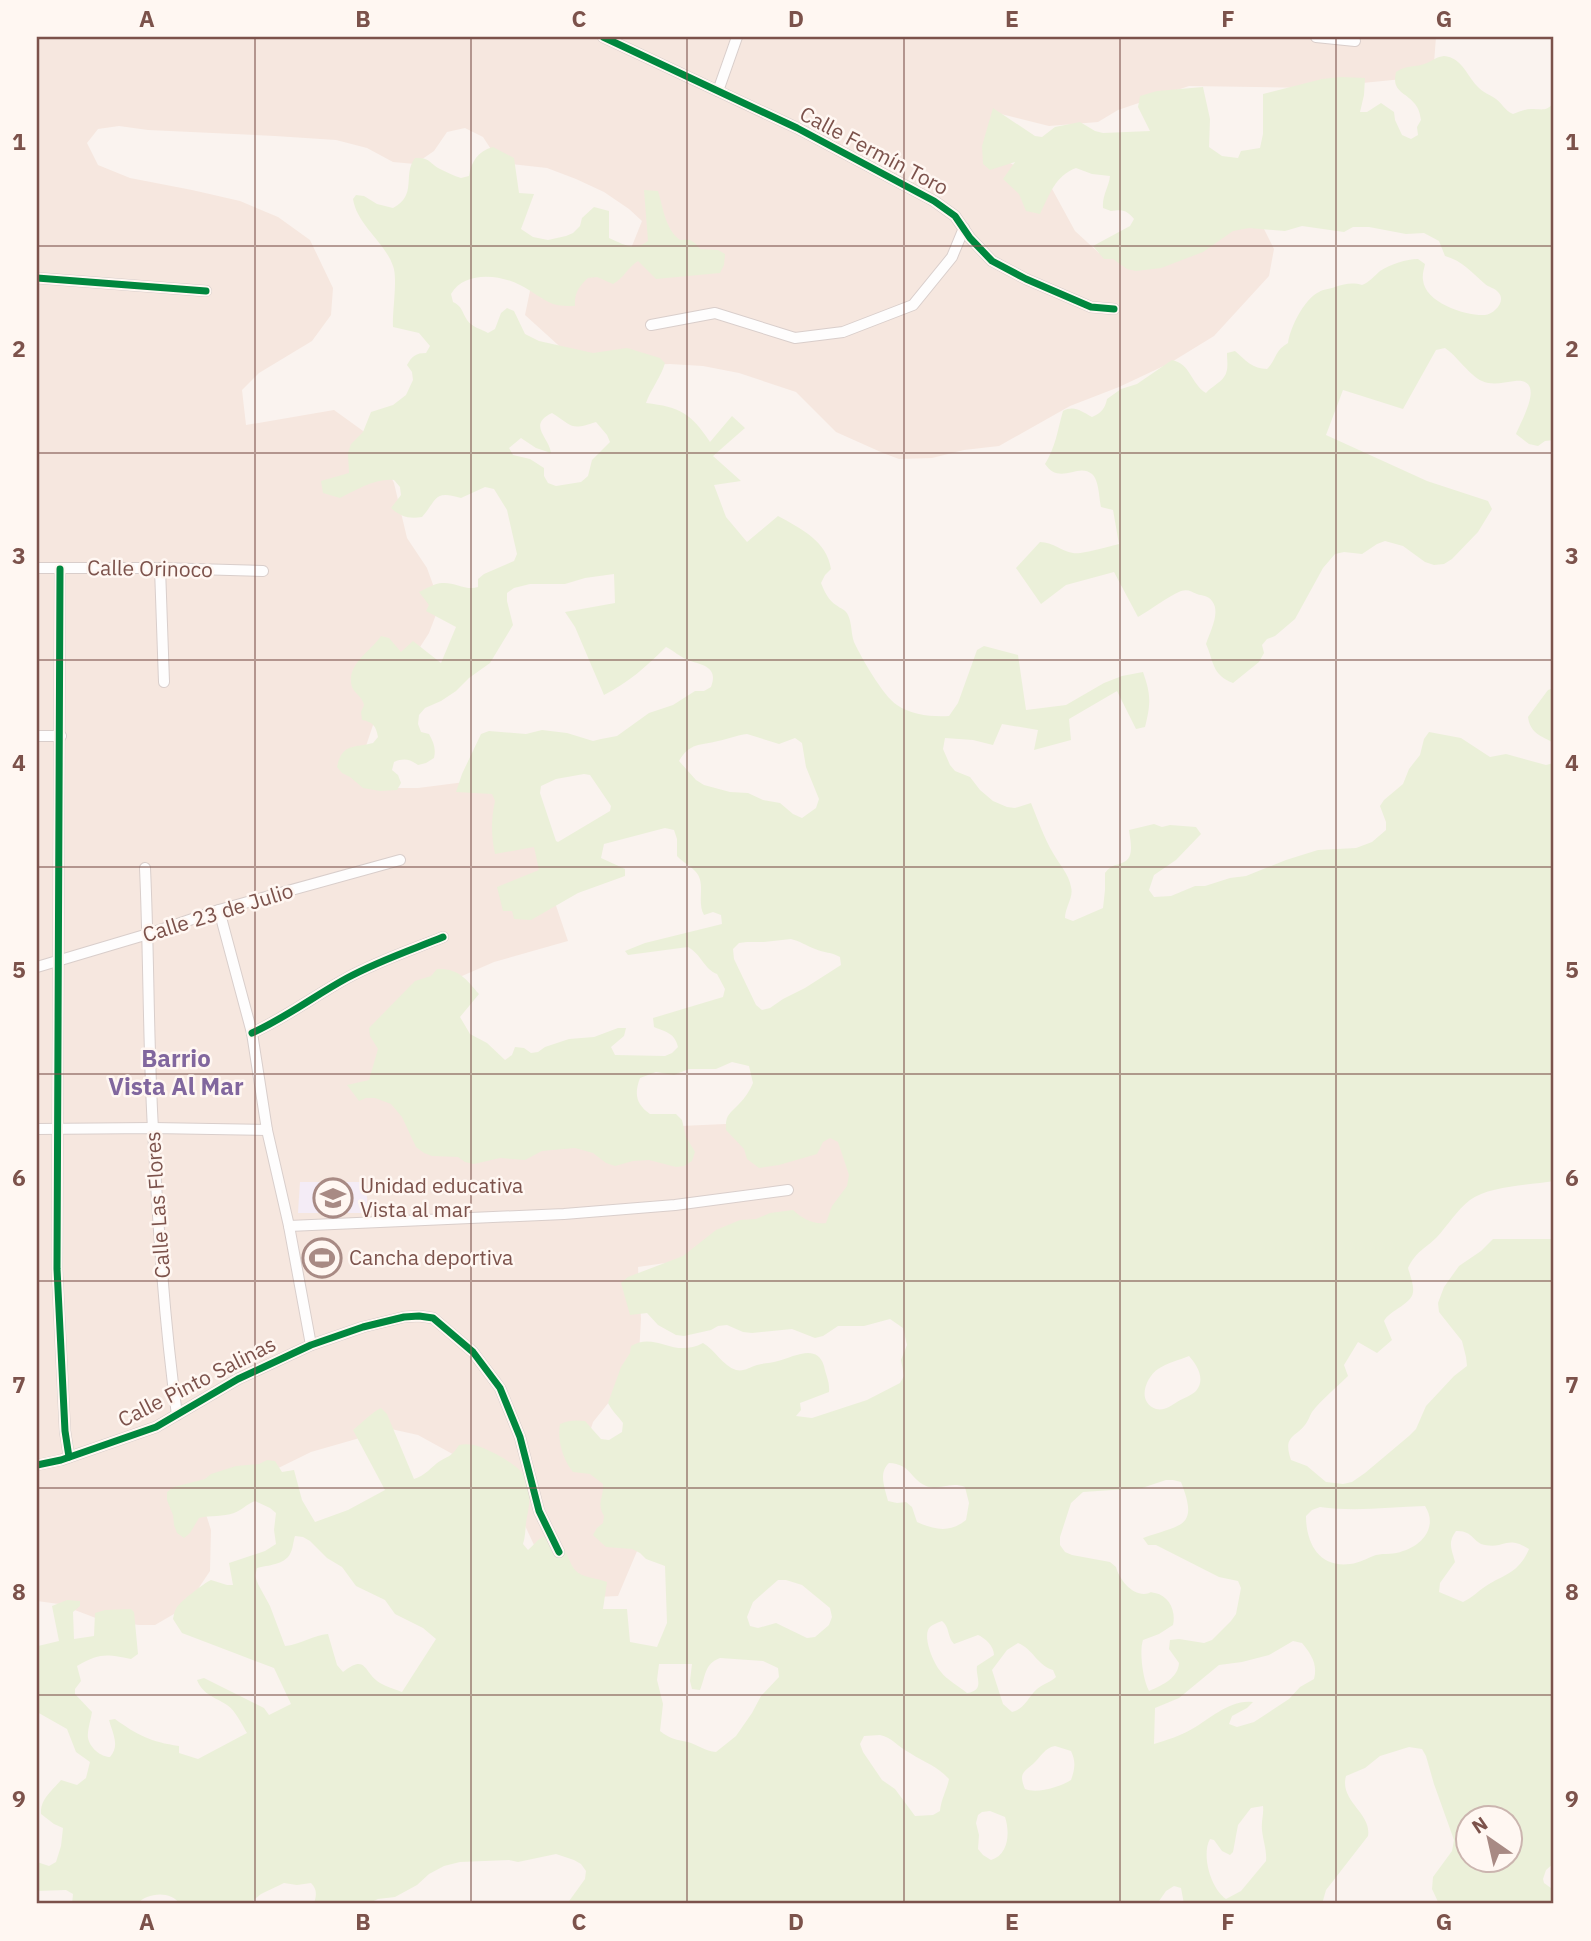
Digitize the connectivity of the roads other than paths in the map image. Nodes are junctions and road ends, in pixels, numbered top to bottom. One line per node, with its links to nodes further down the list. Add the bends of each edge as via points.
1 (603, 37): 5 (street, Calle Fermín Toro)
2 (737, 37): 5 (street)
3 (1316, 37): 4 (street)
4 (1355, 41)
5 (718, 91): 6 (street, Calle Fermín Toro, via 934,201)
6 (964, 228): 9 (street, Calle Fermín Toro, via 992,261 1091,307); 10 (street, via 952,257 912,305 843,332 795,338 715,313)
7 (37, 278): 8 (street)
8 (206, 290)
9 (1114, 309)
10 (651, 325)
11 (37, 568): 13 (street, Calle Orinoco)
12 (160, 568): 13 (street, Calle Orinoco); 14 (street, Calle Orinoco); 15 (street)
13 (60, 569): 17 (street)
14 (263, 571)
15 (164, 682)
16 (37, 736): 17 (street)
17 (61, 736): 23 (street)
18 (400, 860): 20 (street, Calle 23 de Julio)
19 (145, 869): 21 (street, Calle Las Flores)
20 (219, 910): 21 (street, Calle 23 de Julio); 25 (street)
21 (148, 934): 23 (street, Calle 23 de Julio); 27 (street, Calle Las Flores)
22 (443, 937): 25 (street, via 369,967)
23 (59, 961): 24 (street, Calle 23 de Julio); 26 (street)
24 (37, 967)
25 (252, 1033): 29 (street)
26 (58, 1128): 27 (street); 28 (street); 34 (street, via 57,1269)
27 (153, 1128): 29 (street); 33 (street, Calle Las Flores, via 168,1350)
28 (37, 1129)
29 (267, 1130): 31 (street)
30 (788, 1189): 31 (street, via 564,1214)
31 (289, 1226): 32 (street)
32 (311, 1345): 33 (street, Calle Pinto Salinas, via 238,1379); 36 (street, Calle Pinto Salinas, via 404,1317 433,1318 473,1353 500,1388 520,1437 539,1511)
33 (177, 1415): 34 (street, Calle Pinto Salinas, via 131,1437)
34 (69, 1457): 35 (street, Calle Pinto Salinas)
35 (37, 1465)
36 (559, 1552)

